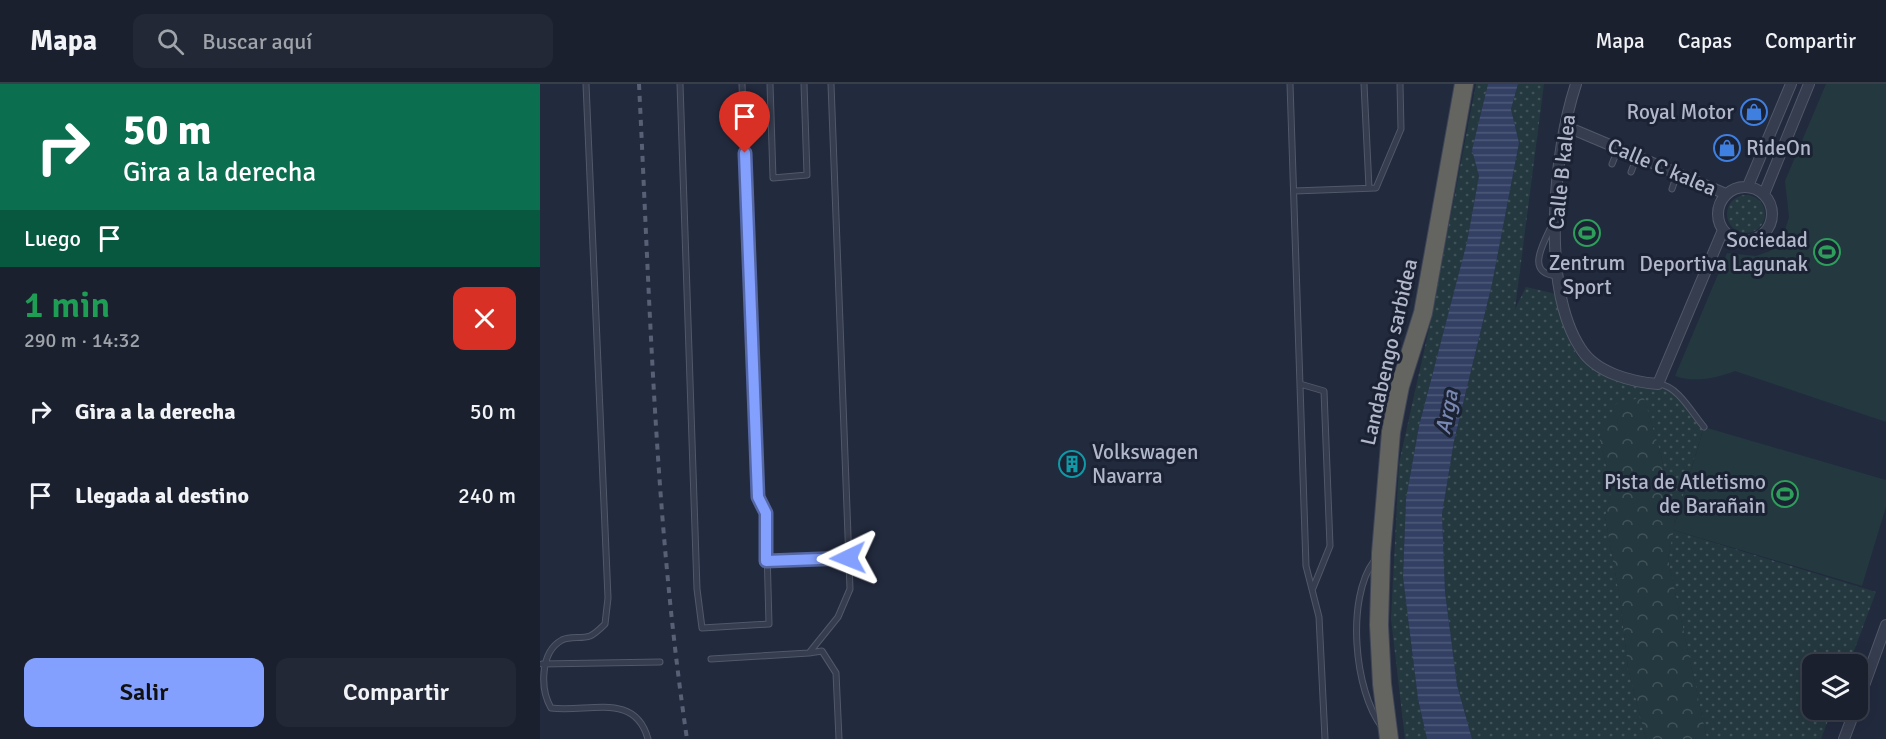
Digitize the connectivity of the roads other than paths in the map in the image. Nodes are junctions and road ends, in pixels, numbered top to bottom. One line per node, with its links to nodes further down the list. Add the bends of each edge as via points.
1 (586, 84): 39 (lane, via 608,598 605,624 590,636 564,639)
2 (680, 84): 33 (lane, via 697,589 702,628 769,624)
3 (742, 84): 33 (lane, via 758,497 766,513)
4 (770, 84): 5 (lane, via 773,178 807,175)
5 (804, 84)
6 (831, 84): 32 (lane)
7 (1290, 84): 23 (lane)
8 (1364, 84): 21 (lane)
9 (1400, 84): 21 (lane, via 1401,129 1376,188)
10 (1464, 84): 42 (highway, Landabengo sarbidea, via 1423,313 1391,432 1381,553 1382,684)
11 (1576, 84): 14 (street, Calle B kalea)
12 (1791, 84): 20 (street)
13 (1809, 84): 25 (street)
14 (1565, 126): 15 (street, Calle C kalea); 26 (street, Calle B kalea)
15 (1618, 149): 16 (street, Calle C kalea); 17 (lane)
16 (1637, 157): 18 (lane); 19 (street, Calle C kalea)
17 (1612, 164)
18 (1631, 172)
19 (1677, 174): 22 (lane); 24 (street, Calle C kalea)
20 (1748, 186): 24 (street); 25 (street)
21 (1369, 188): 23 (lane)
22 (1672, 189)
23 (1293, 191): 29 (lane)
24 (1726, 194): 27 (street, via 1717,216)
25 (1764, 194): 27 (street, via 1772,219 1763,234 1747,241 1730,237)
26 (1553, 223): 28 (street, Calle B kalea); 28 (lane, via 1539,265 1548,276)
27 (1723, 230): 30 (street)
28 (1559, 276): 30 (street, Calle B kalea, via 1566,313 1581,350 1617,375 1636,383)
29 (1300, 384): 34 (lane, via 1306,566); 34 (lane, via 1324,391 1330,546)
30 (1658, 384): 31 (lane, via 1678,394)
31 (1704, 427)
32 (848, 558): 33 (lane); 36 (lane, via 850,589 838,617)
33 (766, 561)
34 (1312, 590): 45 (lane, via 1319,617)
35 (1886, 625): 40 (street)
36 (808, 653): 37 (lane); 44 (lane, via 822,651 836,674)
37 (711, 659)
38 (660, 662): 39 (lane)
39 (542, 664): 43 (lane, via 545,697 551,708 618,707 635,714)
40 (1868, 675)
41 (1851, 720): 46 (street)
42 (1389, 737)
43 (648, 739)
44 (839, 739)
45 (1325, 739)
46 (1844, 739)

